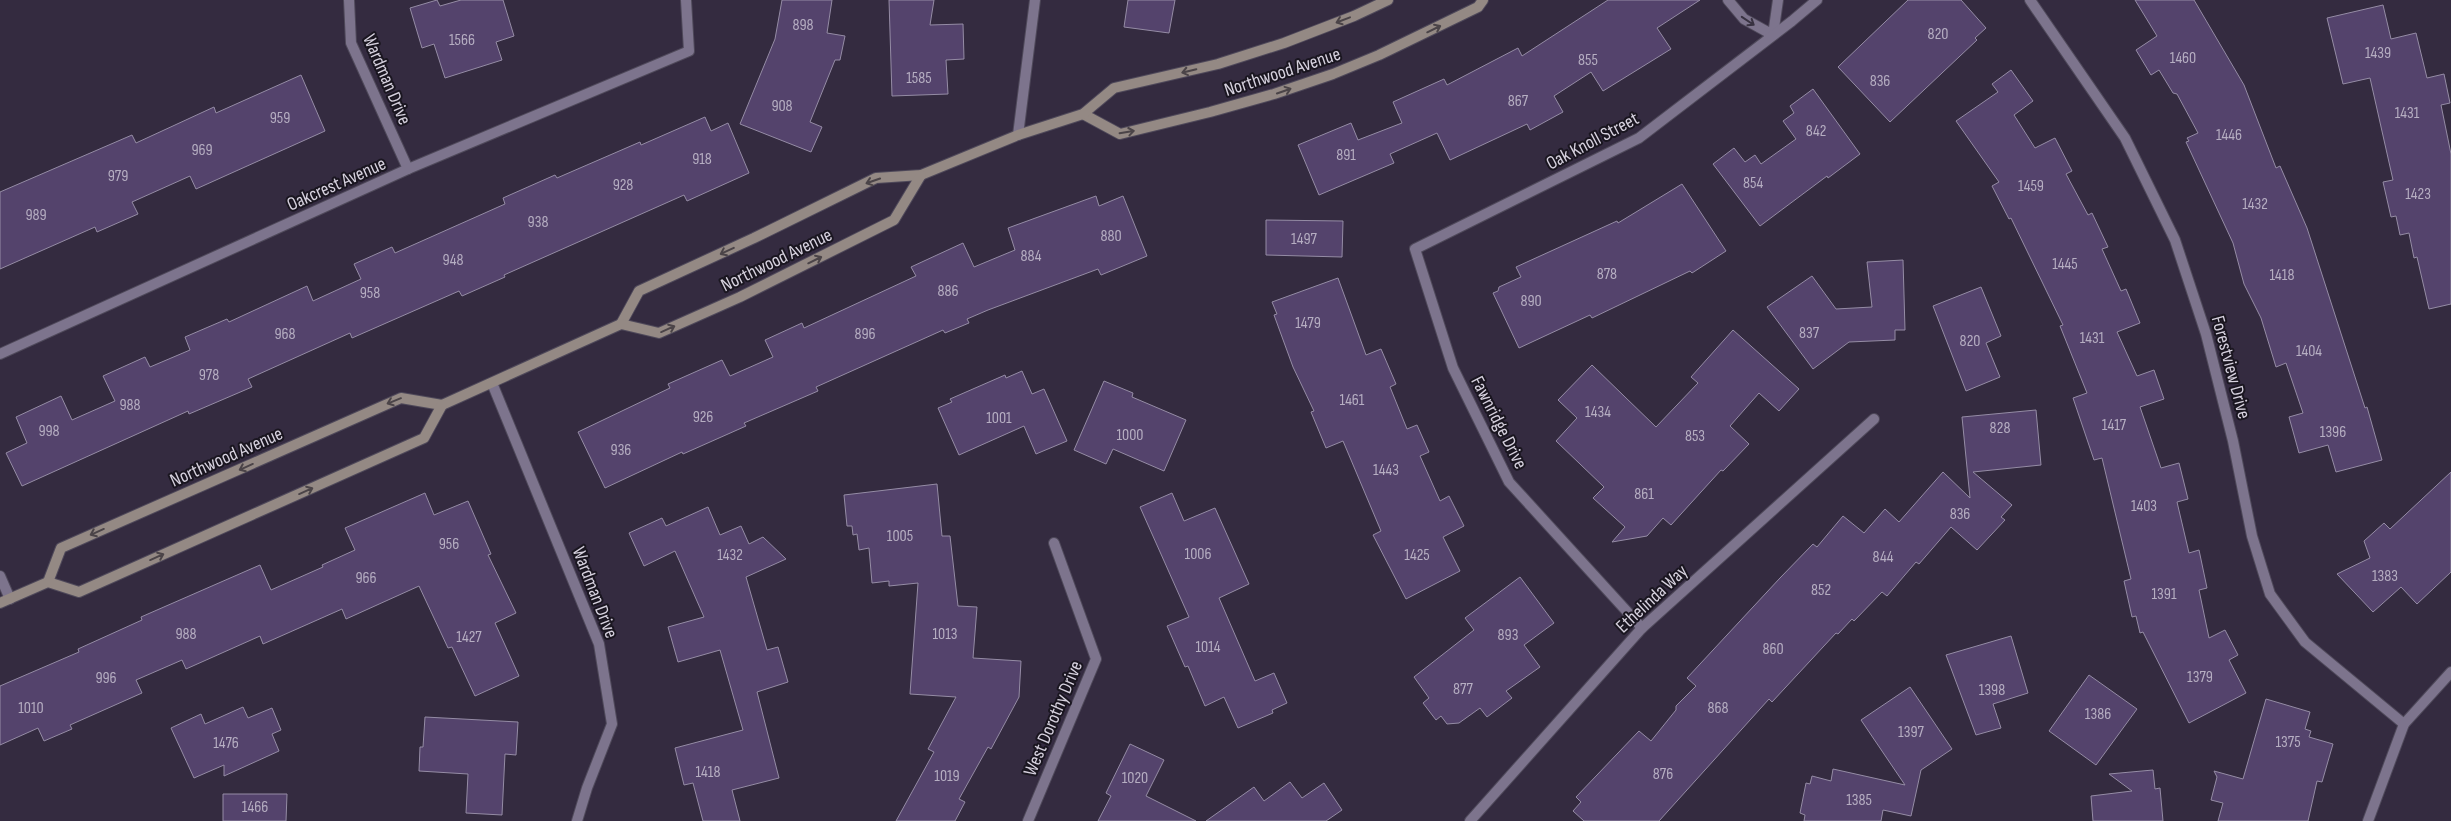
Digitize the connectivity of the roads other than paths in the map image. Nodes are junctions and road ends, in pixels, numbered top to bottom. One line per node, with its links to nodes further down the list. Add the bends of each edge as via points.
1 (349, 0): 13 (street, Wardman Drive, via 351,43)
2 (686, 0): 13 (street, Oakcrest Avenue, via 689,52)
3 (1035, 0): 12 (street)
4 (1388, 0): 11 (street, Northwood Avenue, one-way to 11, via 1265,49 1218,64 1114,88)
5 (1483, 0): 11 (street, Northwood Avenue, one-way to 5, via 1120,134 1247,102 1379,56 1478,7)
6 (1728, 0): 10 (street, one-way to 10, via 1744,19)
7 (1778, 0): 10 (street)
8 (1817, 0): 10 (street, Oak Knoll Street)
9 (2030, 0): 28 (street, Forestview Drive, via 2124,138 2175,240 2206,334 2233,441 2252,536 2270,594 2305,642)
10 (1773, 35): 15 (street, Oak Knoll Street, via 1639,138)
11 (1083, 114): 12 (street, Northwood Avenue)
12 (1018, 135): 14 (street, Northwood Avenue)
13 (408, 169): 17 (street, Oakcrest Avenue)
14 (921, 175): 16 (street, Northwood Avenue, one-way to 16, via 876,178 640,291); 16 (street, Northwood Avenue, one-way to 14, via 659,333 812,262 894,220)
15 (1415, 249): 26 (street, Fawnridge Drive, via 1453,368 1509,482)
16 (621, 324): 18 (street)
17 (0, 354)
18 (492, 382): 19 (street); 29 (street, Wardman Drive, via 599,644 612,724)
19 (442, 405): 23 (street, one-way to 19, via 79,592 424,438); 23 (street, Northwood Avenue, one-way to 23, via 401,398 61,548)
20 (1874, 419): 26 (street, Ethelinda Way)
21 (1054, 543): 30 (street, West Dorothy Drive, via 1096,659)
22 (0, 576): 24 (street)
23 (48, 582): 24 (street)
24 (10, 598): 25 (street)
25 (0, 603)
26 (1642, 628): 31 (street, Ethelinda Way)
27 (2451, 672): 28 (street)
28 (2404, 724): 32 (street)
29 (577, 821)
30 (1028, 821)
31 (1470, 821)
32 (2368, 821)

